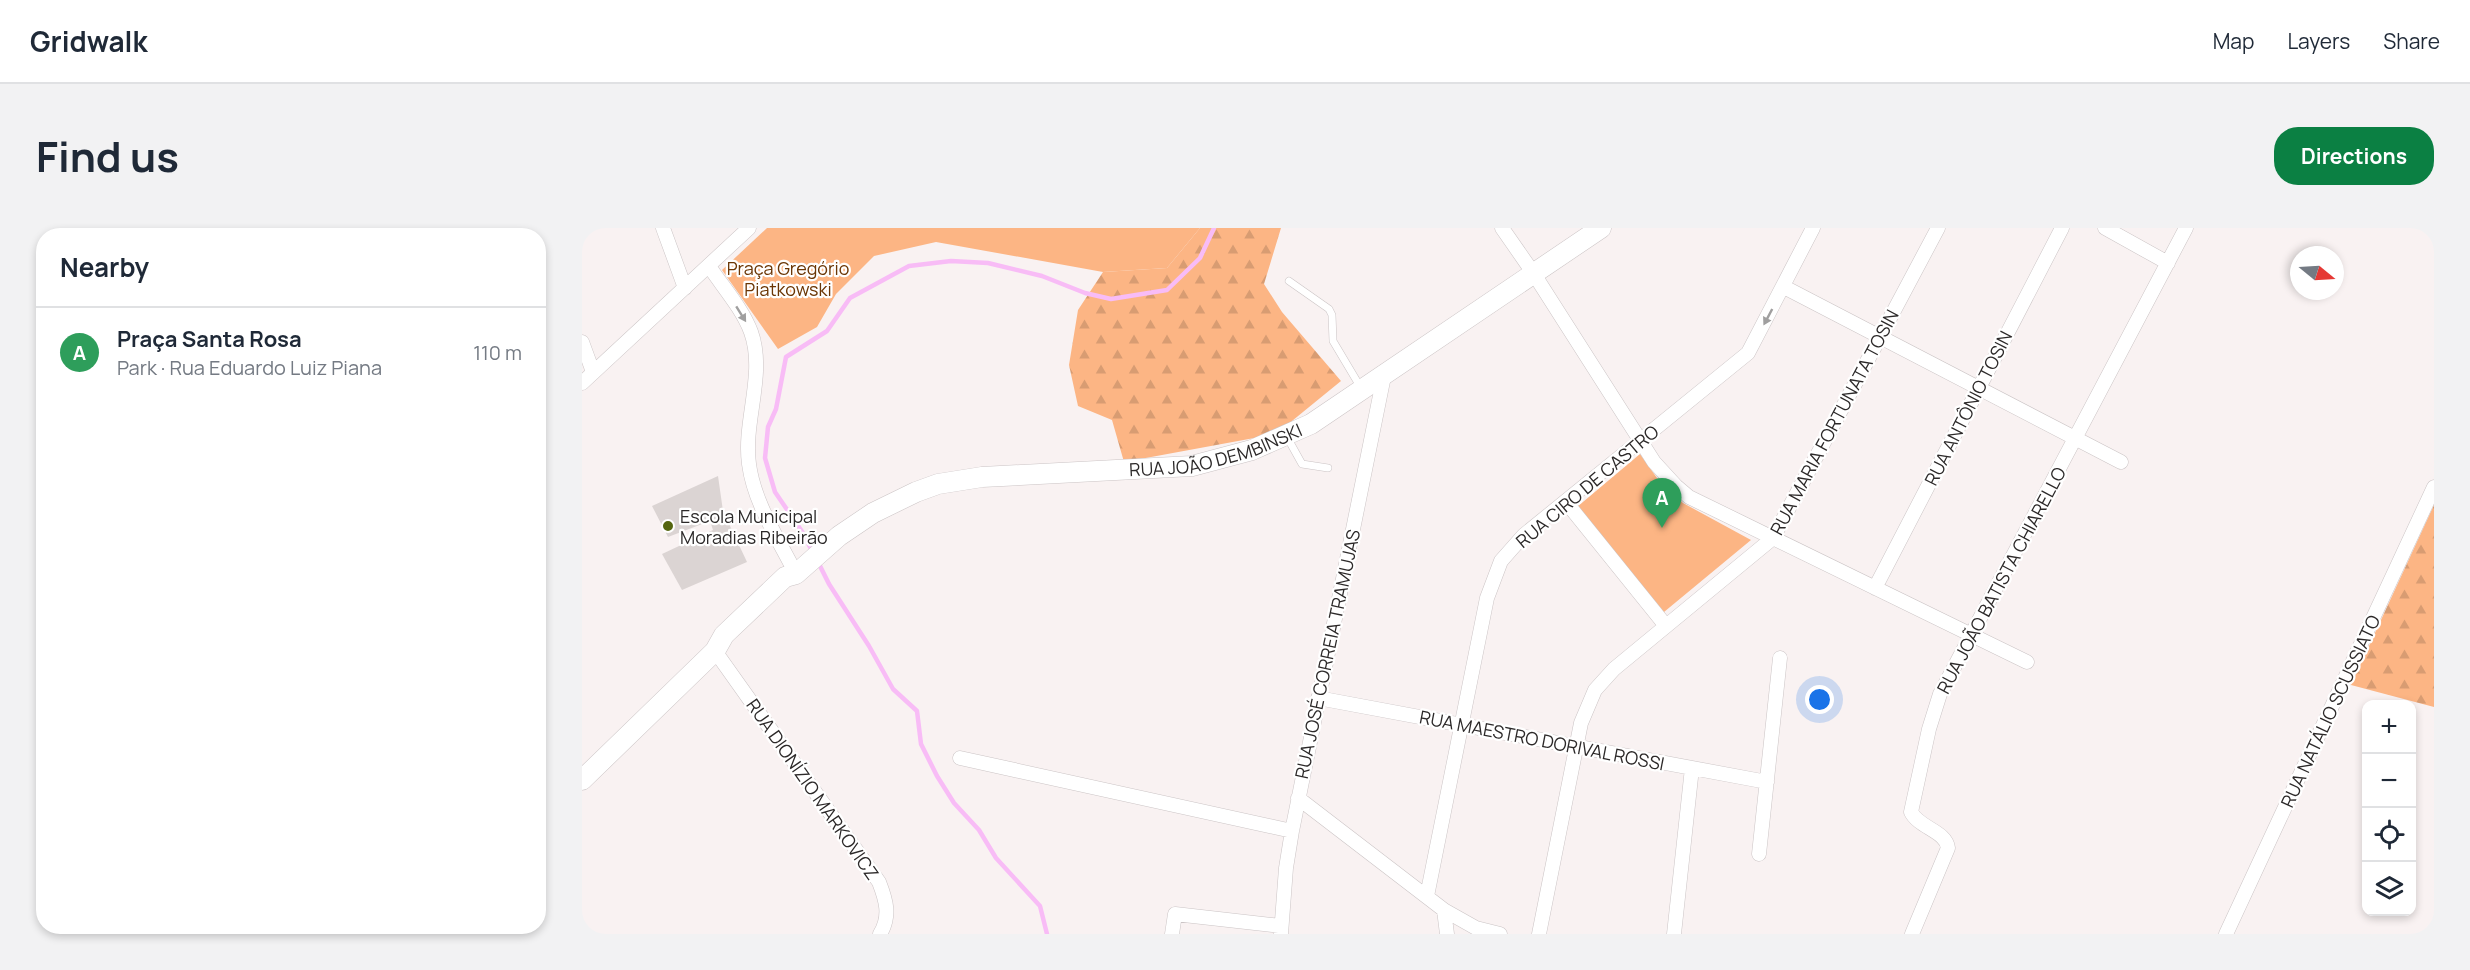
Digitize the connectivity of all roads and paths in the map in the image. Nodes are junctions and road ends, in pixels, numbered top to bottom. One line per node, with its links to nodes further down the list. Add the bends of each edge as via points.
1 (663, 228): 15 (street)
2 (749, 228): 11 (street)
3 (1502, 228): 12 (street)
4 (1601, 228): 12 (main road, RUA JOÃO DEMBINSKI)
5 (1813, 228): 14 (street, RUA CIRO DE CASTRO)
6 (1938, 228): 16 (street, RUA MARIA FORTUNATA TOSIN)
7 (2062, 228): 21 (street, RUA ANTÔNIO TOSIN)
8 (2105, 228): 10 (street)
9 (2186, 228): 10 (street, RUA JOÃO BATISTA CHIARELLO)
10 (2168, 263): 24 (street, RUA JOÃO BATISTA CHIARELLO)
11 (709, 266): 15 (street); 31 (street, one-way to 31, via 751,332 755,365 749,465 759,498)
12 (1534, 274): 19 (main road, RUA JOÃO DEMBINSKI); 25 (street)
13 (1289, 280): 22 (lane, via 1329,309 1333,341)
14 (1784, 287): 16 (street); 25 (street, RUA CIRO DE CASTRO, one-way to 25, via 1748,352)
15 (685, 288): 18 (street)
16 (1880, 337): 21 (street); 30 (street, RUA MARIA FORTUNATA TOSIN)
17 (582, 342): 18 (street)
18 (593, 372): 20 (street)
19 (1384, 376): 22 (main road, RUA JOÃO DEMBINSKI); 38 (street, RUA JOSÉ CORREIA TRAMUJAS)
20 (582, 382)
21 (1978, 388): 24 (street); 32 (street, RUA ANTÔNIO TOSIN)
22 (1363, 390): 23 (main road, RUA JOÃO DEMBINSKI)
23 (1287, 436): 27 (lane, via 1302,464); 31 (main road, RUA JOÃO DEMBINSKI, via 1192,466 982,477 938,484 873,513)
24 (2075, 438): 26 (street); 34 (street, RUA JOÃO BATISTA CHIARELLO)
25 (1641, 441): 29 (street, RUA CIRO DE CASTRO); 30 (street, via 1664,474 1689,496)
26 (2121, 462)
27 (1328, 468)
28 (2434, 487): 58 (street, RUA NATÁLIO SCUSSIATO)
29 (1566, 502): 33 (street); 39 (street, RUA CIRO DE CASTRO, via 1524,535 1501,561 1487,598)
30 (1773, 538): 32 (street); 33 (street, RUA MARIA FORTUNATA TOSIN)
31 (801, 569): 35 (main road, RUA JOÃO DEMBINSKI, via 792,585 732,644)
32 (1875, 588): 34 (street)
33 (1666, 626): 40 (street, RUA MARIA FORTUNATA TOSIN, via 1595,690)
34 (1971, 634): 37 (street); 57 (street, RUA JOÃO BATISTA CHIARELLO, via 1934,711 1912,805 1914,818 1945,839 1948,848)
35 (716, 651): 43 (main road, RUA JOÃO DEMBINSKI); 51 (street, RUA DIONÍZIO MARKOVICZ, via 879,882 887,912)
36 (1780, 658): 44 (street)
37 (2027, 662)
38 (1318, 698): 39 (street, RUA MAESTRO DORIVAL ROSSI); 45 (street, RUA JOSÉ CORREIA TRAMUJAS)
39 (1462, 725): 40 (street, RUA MAESTRO DORIVAL ROSSI); 48 (street, RUA CIRO DE CASTRO)
40 (1575, 746): 42 (street, RUA MAESTRO DORIVAL ROSSI); 55 (street, RUA MARIA FORTUNATA TOSIN)
41 (960, 758): 46 (street)
42 (1692, 768): 44 (street, RUA MAESTRO DORIVAL ROSSI); 56 (street)
43 (582, 780)
44 (1767, 782): 47 (street)
45 (1298, 798): 46 (street, RUA JOSÉ CORREIA TRAMUJAS); 48 (street)
46 (1292, 831): 50 (street, RUA JOSÉ CORREIA TRAMUJAS)
47 (1759, 854)
48 (1427, 896): 49 (street)
49 (1444, 910): 53 (street); 54 (street, via 1476,928)
50 (1281, 930): 52 (street, via 1175,914)
51 (880, 934)
52 (1172, 934)
53 (1447, 934)
54 (1500, 934)
55 (1539, 934)
56 (1674, 934)
57 (1912, 934)
58 (2226, 934)

